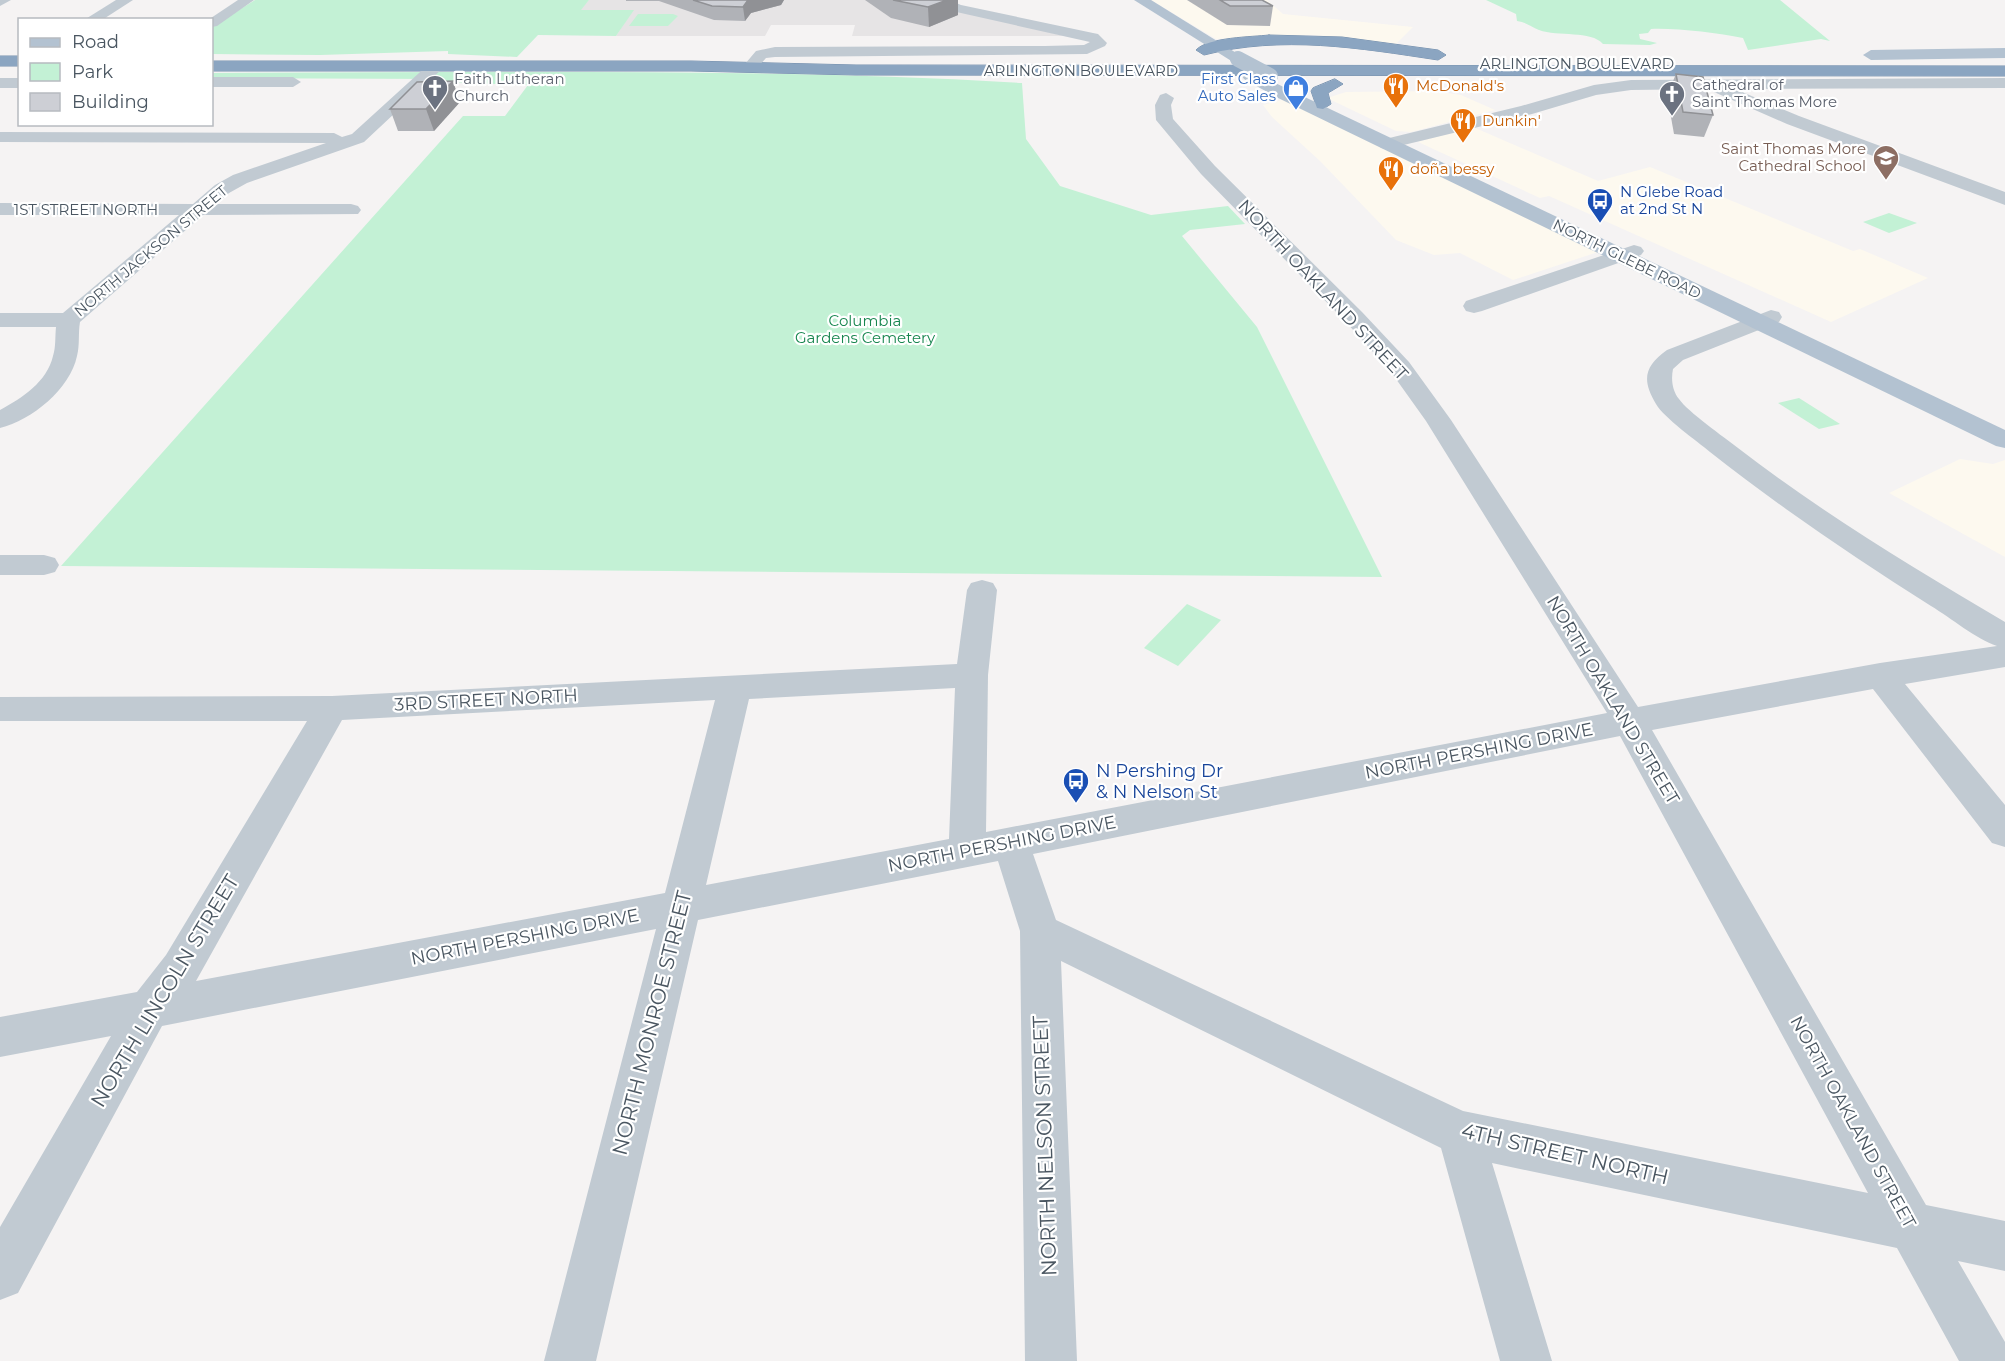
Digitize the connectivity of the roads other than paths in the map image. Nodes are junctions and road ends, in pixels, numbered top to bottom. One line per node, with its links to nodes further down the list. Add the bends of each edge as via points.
1 (126, 0): 6 (street)
2 (247, 0): 8 (street)
3 (936, 0): 18 (street, ARLINGTON BOULEVARD, via 1093,37 1100,44 1072,51 775,52 761,54)
4 (1128, 0): 7 (main road)
5 (1141, 0): 7 (main road)
6 (94, 18)
7 (1166, 21): 9 (main road); 9 (main road, via 1185,43)
8 (213, 22)
9 (1215, 51): 19 (highway, via 1277,43 1321,43 1343,53); 20 (highway, via 1275,39 1321,39 1470,58); 33 (main road, bridge, via 1238,59); 33 (main road, NORTH GLEBE ROAD, via 1250,76)
10 (2005, 53): 12 (main road)
11 (1108, 54): 16 (highway)
12 (1871, 55): 17 (highway)
13 (0, 61): 14 (highway)
14 (18, 62)
15 (18, 62): 25 (highway)
16 (918, 63): 18 (highway, ARLINGTON BOULEVARD); 19 (highway, ARLINGTON BOULEVARD)
17 (1697, 63): 20 (highway, ARLINGTON BOULEVARD); 21 (highway, ARLINGTON BOULEVARD)
18 (753, 64): 24 (highway, ARLINGTON BOULEVARD)
19 (1328, 64): 20 (highway, ARLINGTON BOULEVARD)
20 (1608, 64)
21 (2005, 64)
22 (213, 66): 23 (highway, ARLINGTON BOULEVARD)
23 (436, 66): 24 (highway, ARLINGTON BOULEVARD); 46 (street, NORTH JACKSON STREET)
24 (698, 66): 26 (highway, ARLINGTON BOULEVARD)
25 (0, 68)
26 (856, 70): 27 (highway, ARLINGTON BOULEVARD); 33 (highway, via 1052,84)
27 (1626, 71): 28 (highway, ARLINGTON BOULEVARD); 39 (highway, via 1454,83)
28 (1673, 71): 29 (highway, ARLINGTON BOULEVARD); 40 (highway)
29 (1815, 71): 30 (highway, ARLINGTON BOULEVARD); 34 (highway)
30 (2005, 71)
31 (213, 82): 32 (street)
32 (293, 82)
33 (1273, 82): 39 (highway); 43 (main road, NORTH GLEBE ROAD); 47 (main road, NORTH GLEBE ROAD)
34 (2005, 82): 38 (street)
35 (0, 83): 36 (street)
36 (18, 83)
37 (1710, 83): 40 (street); 47 (street, via 1594,90); 48 (street, via 1735,97)
38 (1957, 83): 40 (street); 42 (street)
39 (1335, 84): 43 (highway, via 1319,91)
40 (1787, 84)
41 (1166, 98): 70 (street, NORTH OAKLAND STREET, via 1162,105 1165,120 1208,170 1400,367 1438,420)
42 (2005, 99)
43 (1323, 104): 47 (main road, NORTH GLEBE ROAD)
44 (22, 126): 45 (street)
45 (1, 138): 46 (street)
46 (358, 138): 50 (street, NORTH JACKSON STREET, via 240,179)
47 (1394, 142): 52 (main road, NORTH GLEBE ROAD)
48 (2005, 199)
49 (0, 209): 50 (street, 1ST STREET NORTH)
50 (198, 210): 51 (street, 1ST STREET NORTH); 56 (street, NORTH JACKSON STREET)
51 (351, 210)
52 (1627, 253): 53 (street); 54 (main road, NORTH GLEBE ROAD)
53 (1474, 306)
54 (1764, 319): 58 (main road, NORTH GLEBE ROAD); 59 (main road, NORTH GLEBE ROAD); 63 (street, via 1675,355 1660,366 1659,380 1667,402 1808,514)
55 (0, 320): 56 (street)
56 (69, 320): 57 (street, NORTH JACKSON STREET, via 65,357 54,378 39,395)
57 (0, 420)
58 (2005, 428)
59 (2005, 440)
60 (0, 565): 61 (street)
61 (44, 565)
62 (981, 590): 65 (street)
63 (2005, 637)
64 (2005, 656): 66 (street, NORTH PERSHING DRIVE)
65 (972, 675): 67 (street, 3RD STREET NORTH); 73 (street)
66 (1880, 675): 70 (street, NORTH PERSHING DRIVE); 71 (street)
67 (735, 686): 68 (street, 3RD STREET NORTH); 74 (street, NORTH MONROE STREET)
68 (332, 708): 69 (street, 3RD STREET NORTH); 76 (street, NORTH LINCOLN STREET, via 181,969)
69 (0, 709)
70 (1630, 722): 72 (street, NORTH PERSHING DRIVE); 79 (street, NORTH OAKLAND STREET)
71 (2005, 832)
72 (1011, 843): 73 (street, NORTH PERSHING DRIVE); 75 (street)
73 (967, 851): 74 (street, NORTH PERSHING DRIVE)
74 (680, 908): 76 (street, NORTH PERSHING DRIVE); 82 (street, NORTH MONROE STREET)
75 (1040, 931): 78 (street, 4TH STREET NORTH); 83 (street, NORTH NELSON STREET)
76 (149, 1009): 77 (street, NORTH PERSHING DRIVE); 81 (street, NORTH LINCOLN STREET)
77 (0, 1038)
78 (1460, 1133): 79 (street, 4TH STREET NORTH); 84 (street)
79 (1912, 1228): 80 (street, 4TH STREET NORTH); 85 (street, NORTH OAKLAND STREET)
80 (2005, 1246)
81 (0, 1275)
82 (570, 1361)
83 (1051, 1361)
84 (1526, 1361)
85 (1987, 1361)

